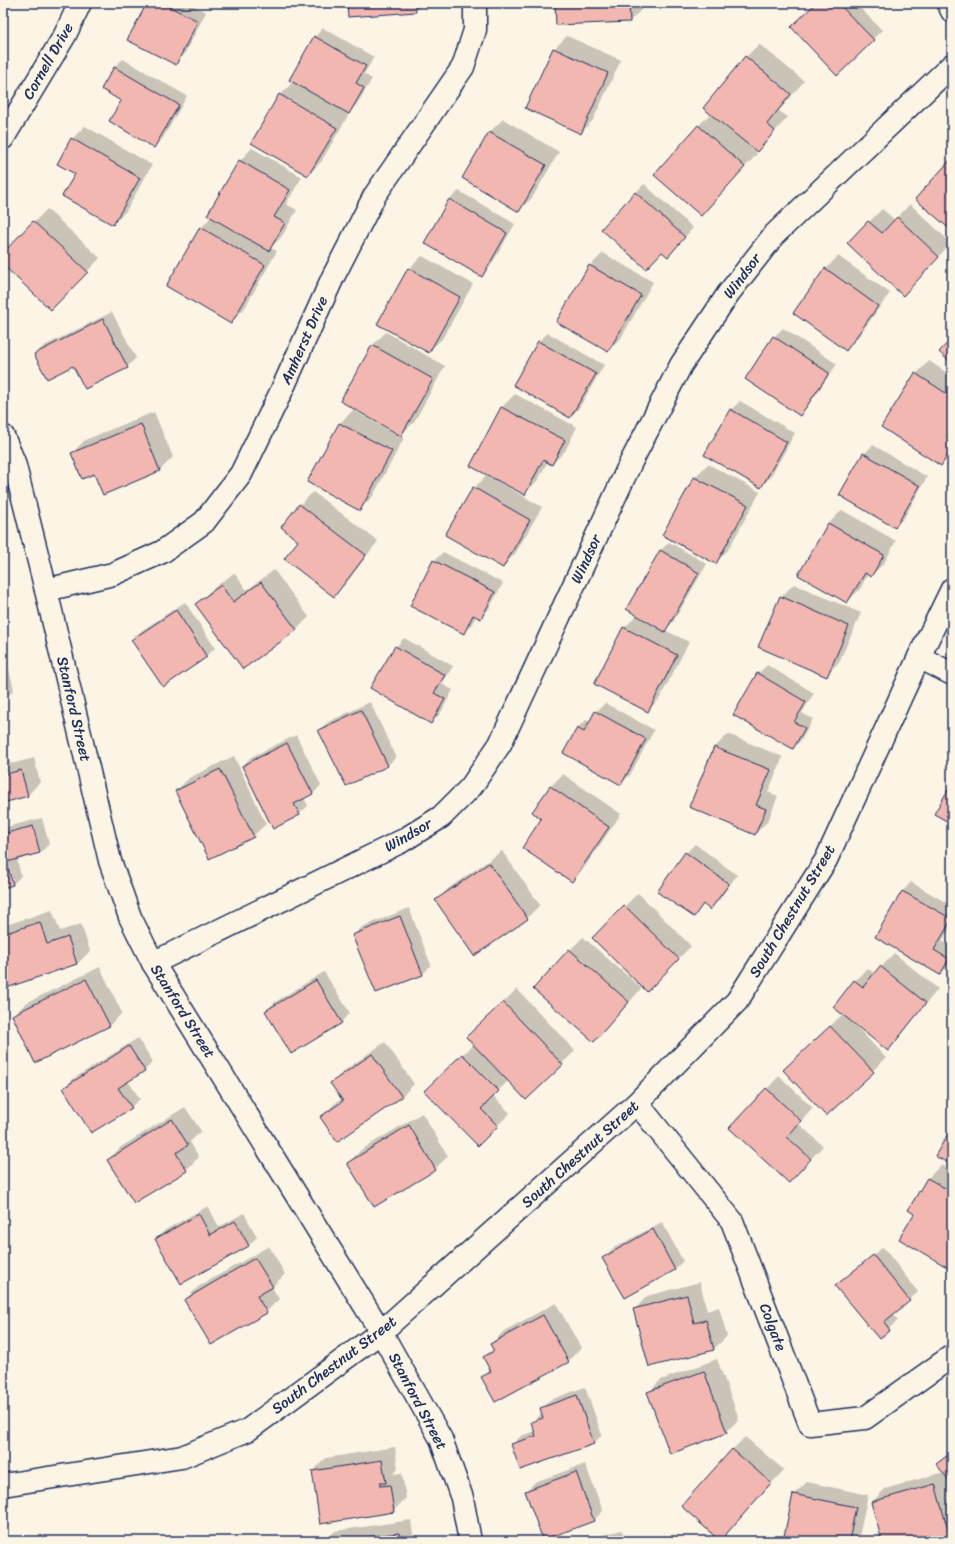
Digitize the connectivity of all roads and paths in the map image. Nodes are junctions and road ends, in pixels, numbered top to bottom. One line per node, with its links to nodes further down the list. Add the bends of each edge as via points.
1 (80, 3): 6 (street, Cornell Drive, via 65,35)
2 (475, 3): 9 (street, Amherst Drive, via 475,30 463,67 375,196 333,277 241,474 204,522 162,552 113,574)
3 (948, 3): 4 (street)
4 (952, 11)
5 (952, 65): 12 (street, Windsor, via 774,235 728,294 681,365 642,441 500,744 471,787 441,817 402,841)
6 (3, 138)
7 (3, 436): 9 (street, Stanford Street, via 14,462)
8 (952, 589): 10 (street, South Chestnut Street)
9 (46, 590): 12 (street, Stanford Street, via 110,861 130,918)
10 (918, 658): 11 (street); 13 (street, South Chestnut Street, via 826,860 737,1002)
11 (952, 674)
12 (153, 963): 14 (street, Stanford Street)
13 (637, 1103): 14 (street, South Chestnut Street); 15 (street, Colgate, via 732,1221 810,1424 865,1418)
14 (381, 1332): 16 (street, South Chestnut Street, via 248,1430 182,1457); 17 (street, Stanford Street, via 441,1439 462,1498)
15 (952, 1356)
16 (3, 1485)
17 (470, 1541)

